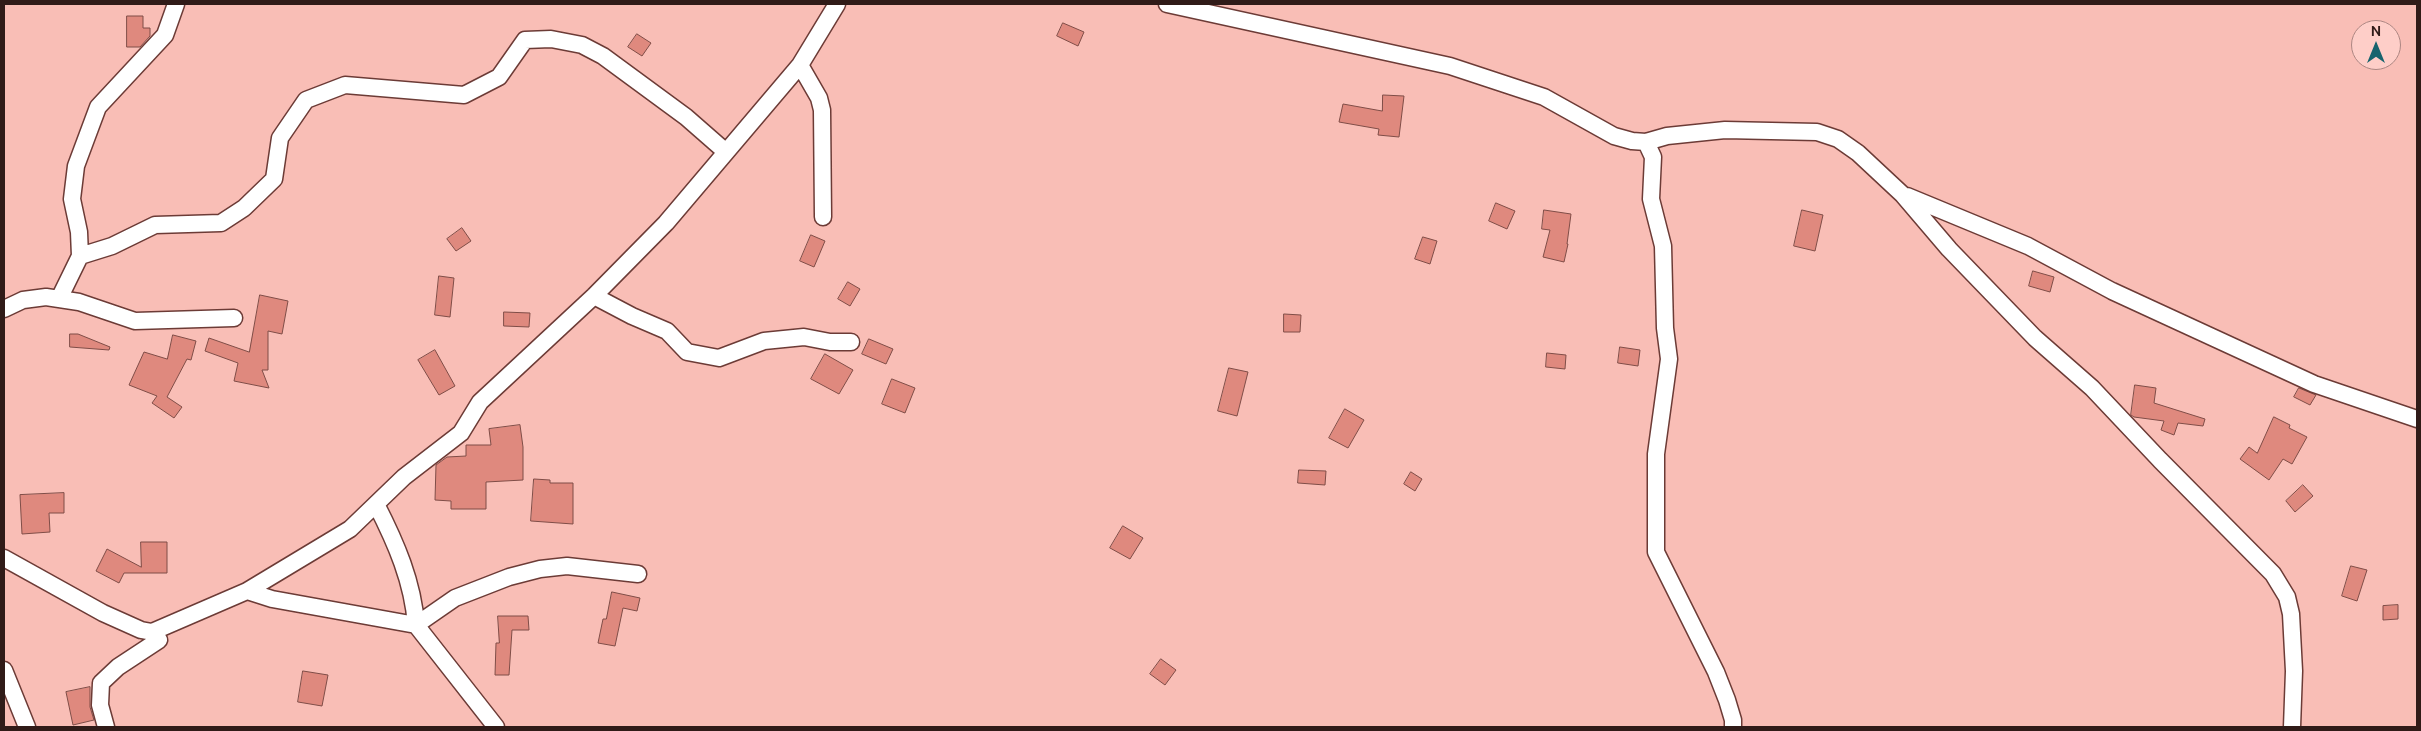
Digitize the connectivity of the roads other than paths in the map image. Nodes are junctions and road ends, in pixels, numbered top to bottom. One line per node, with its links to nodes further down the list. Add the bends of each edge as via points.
1 (176, 4): 9 (street, via 165,35 98,107 76,166 72,199)
2 (837, 4): 4 (street)
3 (1167, 4): 5 (street, via 1450,66 1544,97 1614,136)
4 (800, 65): 6 (street); 8 (street, via 819,98 822,110)
5 (1646, 142): 7 (street, via 1667,136 1725,130 1817,132 1838,139 1858,153); 26 (street, via 1653,157 1651,199 1663,246 1669,359 1656,454 1656,552 1716,672)
6 (726, 152): 9 (street, via 686,117 603,56 582,45 551,39 525,40 499,77 464,95 345,85 306,100 280,138 274,179 244,208 220,223 156,225 112,246); 10 (street, via 666,223)
7 (1903, 194): 15 (street, via 2028,246 2112,291 2314,384); 27 (street, via 1949,249 2035,338 2092,388 2273,574 2287,597 2292,614)
8 (823, 217)
9 (80, 256): 11 (street)
10 (594, 296): 14 (street, via 667,331 687,352 719,358 764,341 804,337); 16 (street, via 480,402 461,433 404,477)
11 (59, 299): 12 (street, via 23,300); 13 (street, via 79,302 136,321)
12 (4, 309)
13 (234, 318)
14 (851, 342)
15 (2417, 419)
16 (376, 504): 19 (street, via 350,529); 20 (street, via 403,564)
17 (4, 558): 19 (street, via 103,613 152,632)
18 (638, 574): 20 (street, via 567,566 540,569 508,577 455,598)
19 (247, 591): 20 (street, via 272,599)
20 (416, 625): 25 (street)
21 (159, 640): 24 (street, via 101,682 100,705)
22 (4, 670): 23 (street)
23 (27, 727)
24 (106, 727)
25 (496, 727)
26 (1733, 727)
27 (2292, 727)

